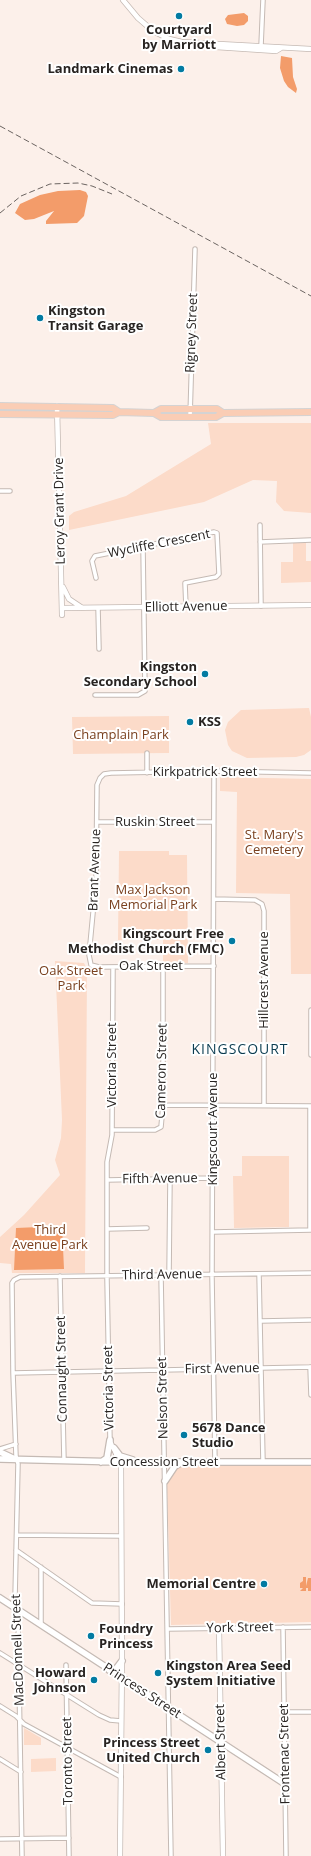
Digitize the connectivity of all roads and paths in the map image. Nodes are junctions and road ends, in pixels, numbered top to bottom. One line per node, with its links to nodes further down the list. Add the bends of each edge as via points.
1 (123, 0): 3 (street, via 153,31)
2 (263, 0): 4 (street)
3 (182, 42): 4 (street); 5 (street, via 225,49 276,51)
4 (261, 46): 5 (street)
5 (281, 48): 6 (street)
6 (311, 49)
7 (195, 249): 10 (street, Rigney Street)
8 (0, 406): 9 (main road)
9 (57, 406): 11 (main road, via 113,408); 16 (street, Leroy Grant Drive)
10 (190, 409): 13 (main road, via 161,409); 14 (main road, via 217,409); 17 (street, Rigney Street)
11 (119, 412): 13 (main road); 16 (main road, via 112,415)
12 (311, 412): 14 (main road)
13 (154, 413): 17 (main road, via 161,417)
14 (223, 413): 17 (main road, via 216,418)
15 (0, 414): 16 (main road)
16 (57, 415): 25 (street, Leroy Grant Drive)
17 (190, 417)
18 (0, 491): 19 (street)
19 (10, 491)
20 (260, 525): 22 (street)
21 (311, 540): 22 (street)
22 (260, 542): 28 (street)
23 (143, 547): 24 (street, Wycliffe Crescent, via 95,556 92,561); 27 (street, Wycliffe Crescent, via 218,533 219,574 216,577 185,583); 29 (street)
24 (96, 578)
25 (61, 581): 30 (street, Leroy Grant Drive); 31 (street, via 66,596)
26 (311, 605): 28 (street, Elliott Avenue)
27 (186, 606): 28 (street, Elliott Avenue); 29 (street, Elliott Avenue)
28 (261, 606)
29 (144, 607): 32 (street, Elliott Avenue); 35 (street, via 145,691 138,695)
30 (62, 608): 31 (street, Elliott Avenue); 33 (street, Leroy Grant Drive)
31 (82, 608): 32 (street, Elliott Avenue)
32 (98, 608): 34 (street)
33 (62, 615)
34 (99, 649)
35 (95, 695)
36 (147, 753): 38 (street)
37 (214, 771): 38 (street, Kirkpatrick Street); 39 (street, Kirkpatrick Street); 42 (street, Kingscourt Avenue)
38 (147, 772): 40 (street, Kirkpatrick Street, via 111,773)
39 (311, 773)
40 (100, 778): 41 (street, Brant Avenue, via 97,785)
41 (97, 822): 42 (street, Ruskin Street); 44 (street, Brant Avenue, via 96,886)
42 (213, 822): 43 (street, Kingscourt Avenue)
43 (214, 899): 47 (street, Kingscourt Avenue); 52 (street, Hillcrest Avenue, via 255,900 262,904 264,911)
44 (89, 962): 45 (street, Oak Street, via 95,966)
45 (113, 966): 46 (street, Oak Street); 54 (street, Victoria Street)
46 (163, 966): 47 (street, Oak Street); 50 (street, Cameron Street)
47 (214, 966): 51 (street, Kingscourt Avenue)
48 (311, 1010): 49 (street)
49 (311, 1055)
50 (163, 1105): 51 (street); 54 (street, Cameron Street, via 161,1127 155,1130)
51 (213, 1105): 52 (street); 55 (street, Kingscourt Avenue)
52 (264, 1105): 53 (street)
53 (311, 1106): 58 (street)
54 (112, 1130): 57 (street, Victoria Street)
55 (213, 1178): 56 (street, Fifth Avenue); 62 (street, Kingscourt Avenue)
56 (170, 1179): 57 (street, Fifth Avenue); 67 (street)
57 (107, 1180): 60 (street, Victoria Street)
58 (311, 1188): 61 (street)
59 (147, 1228): 60 (street)
60 (107, 1229): 69 (street, Victoria Street)
61 (311, 1230): 62 (street)
62 (213, 1232): 64 (street, Kingscourt Avenue)
63 (311, 1273): 65 (street, Third Avenue)
64 (212, 1274): 65 (street, Third Avenue); 67 (street, Third Avenue); 75 (street, Kingscourt Avenue)
65 (259, 1274): 72 (street)
66 (160, 1275): 67 (street, Third Avenue); 69 (street, Third Avenue); 77 (street, Nelson Street)
67 (169, 1275)
68 (60, 1276): 69 (street, Third Avenue); 70 (street, Third Avenue, via 20,1277); 79 (street, Connaught Street)
69 (107, 1276): 76 (street, Victoria Street)
70 (14, 1280): 78 (street, MacDonnell Street)
71 (311, 1320): 72 (street)
72 (261, 1321): 74 (street)
73 (310, 1367): 74 (street, First Avenue); 80 (street)
74 (261, 1368): 75 (street, First Avenue); 94 (street)
75 (214, 1369): 77 (street, First Avenue); 93 (street, Kingscourt Avenue)
76 (109, 1371): 77 (street, First Avenue); 79 (street, First Avenue); 81 (street, Victoria Street)
77 (162, 1371): 91 (street, Nelson Street)
78 (13, 1373): 79 (street, First Avenue); 82 (street, MacDonnell Street)
79 (62, 1373): 87 (street, Connaught Street)
80 (311, 1395)
81 (110, 1440): 83 (street, Victoria Street); 89 (main road, via 107,1458)
82 (16, 1444): 84 (street); 86 (street, MacDonnell Street)
83 (114, 1448): 88 (main road, via 121,1456); 90 (street, Victoria Street)
84 (0, 1450): 86 (main road, Concession Street)
85 (0, 1459): 86 (main road, Concession Street)
86 (17, 1460): 87 (main road, Concession Street); 97 (street, MacDonnell Street)
87 (64, 1461): 89 (main road, Concession Street)
88 (139, 1461): 90 (main road, Concession Street); 91 (main road, Concession Street)
89 (100, 1462): 90 (main road, Concession Street)
90 (119, 1462): 98 (street, Victoria Street)
91 (165, 1462): 92 (main road, Concession Street); 96 (street, Nelson Street)
92 (183, 1462): 93 (main road, Concession Street); 96 (main road, via 175,1466)
93 (215, 1462): 94 (main road, Concession Street)
94 (263, 1462): 95 (main road, Concession Street)
95 (311, 1462)
96 (165, 1481): 108 (street, Nelson Street)
97 (17, 1535): 98 (street); 99 (street, MacDonnell Street)
98 (121, 1536): 102 (street, Victoria Street)
99 (16, 1550): 100 (street); 103 (street, MacDonnell Street)
100 (41, 1567): 102 (street, via 92,1603); 104 (street)
101 (0, 1598): 103 (main road, Princess Street)
102 (122, 1604): 110 (street, Victoria Street)
103 (16, 1609): 104 (main road, Princess Street); 111 (street, MacDonnell Street)
104 (41, 1625): 113 (main road, Princess Street)
105 (283, 1627): 106 (street, York Street); 107 (street, York Street); 118 (street, Frontenac Street)
106 (311, 1627)
107 (219, 1628): 108 (street, York Street); 122 (street, Albert Street)
108 (168, 1629): 117 (street, Nelson Street)
109 (0, 1653): 111 (street)
110 (122, 1661): 113 (main road, via 116,1669); 114 (street, Victoria Street)
111 (19, 1665): 115 (street); 120 (street, MacDonnell Street)
112 (66, 1665): 115 (street, Toronto Street)
113 (109, 1670): 114 (main road, Princess Street)
114 (122, 1678): 117 (main road, Princess Street); 121 (street, Victoria Street)
115 (66, 1695): 121 (street, via 99,1715); 123 (street, Toronto Street)
116 (0, 1706): 120 (street)
117 (169, 1709): 122 (main road, Princess Street); 134 (street, Nelson Street)
118 (284, 1712): 119 (street); 127 (street, Frontenac Street)
119 (311, 1712)
120 (20, 1720): 123 (street); 125 (street, MacDonnell Street)
121 (121, 1721): 126 (street, Victoria Street)
122 (221, 1743): 127 (main road, Princess Street); 135 (street, Albert Street)
123 (67, 1747): 126 (street); 130 (street, Toronto Street)
124 (0, 1759): 125 (street)
125 (21, 1772): 129 (street, MacDonnell Street)
126 (121, 1776): 133 (street, Victoria Street)
127 (285, 1784): 136 (street, Frontenac Street)
128 (0, 1838): 129 (street)
129 (22, 1838): 130 (street); 131 (street, MacDonnell Street)
130 (69, 1838): 132 (street, Toronto Street)
131 (22, 1856)
132 (69, 1856)
133 (120, 1856)
134 (172, 1856)
135 (223, 1856)
136 (286, 1856)

